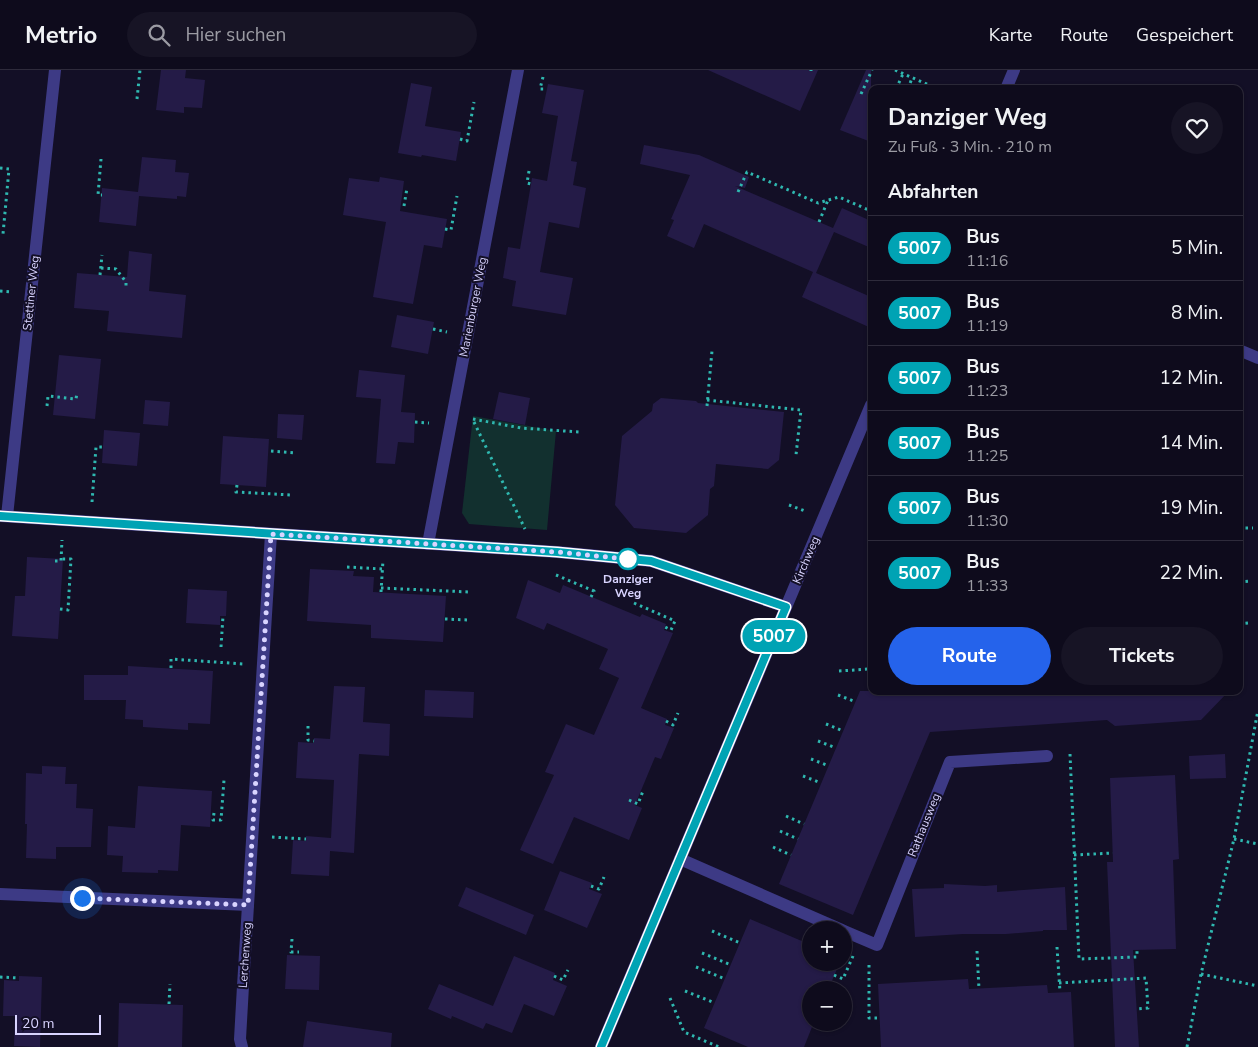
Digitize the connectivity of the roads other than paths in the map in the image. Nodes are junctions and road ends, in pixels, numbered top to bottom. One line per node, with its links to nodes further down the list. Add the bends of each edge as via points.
1 (55, 70): 8 (street, Stettiner Weg)
2 (518, 70): 10 (street, Marienburger Weg)
3 (1014, 70): 4 (street)
4 (1008, 85)
5 (1243, 352): 6 (street)
6 (1258, 358)
7 (868, 412): 11 (street, Kirchweg)
8 (4, 516): 9 (street)
9 (271, 534): 10 (street); 15 (street, Lerchenweg)
10 (428, 544): 11 (street, via 651,561)
11 (786, 607): 13 (street, Kirchweg)
12 (1047, 756): 17 (street, Rathausweg, via 950,762 877,946)
13 (680, 859): 16 (street); 19 (street, Kirchweg)
14 (0, 894): 15 (street)
15 (248, 905): 18 (street, Lerchenweg)
16 (822, 921)
17 (852, 934)
18 (242, 1047)
19 (601, 1047)

